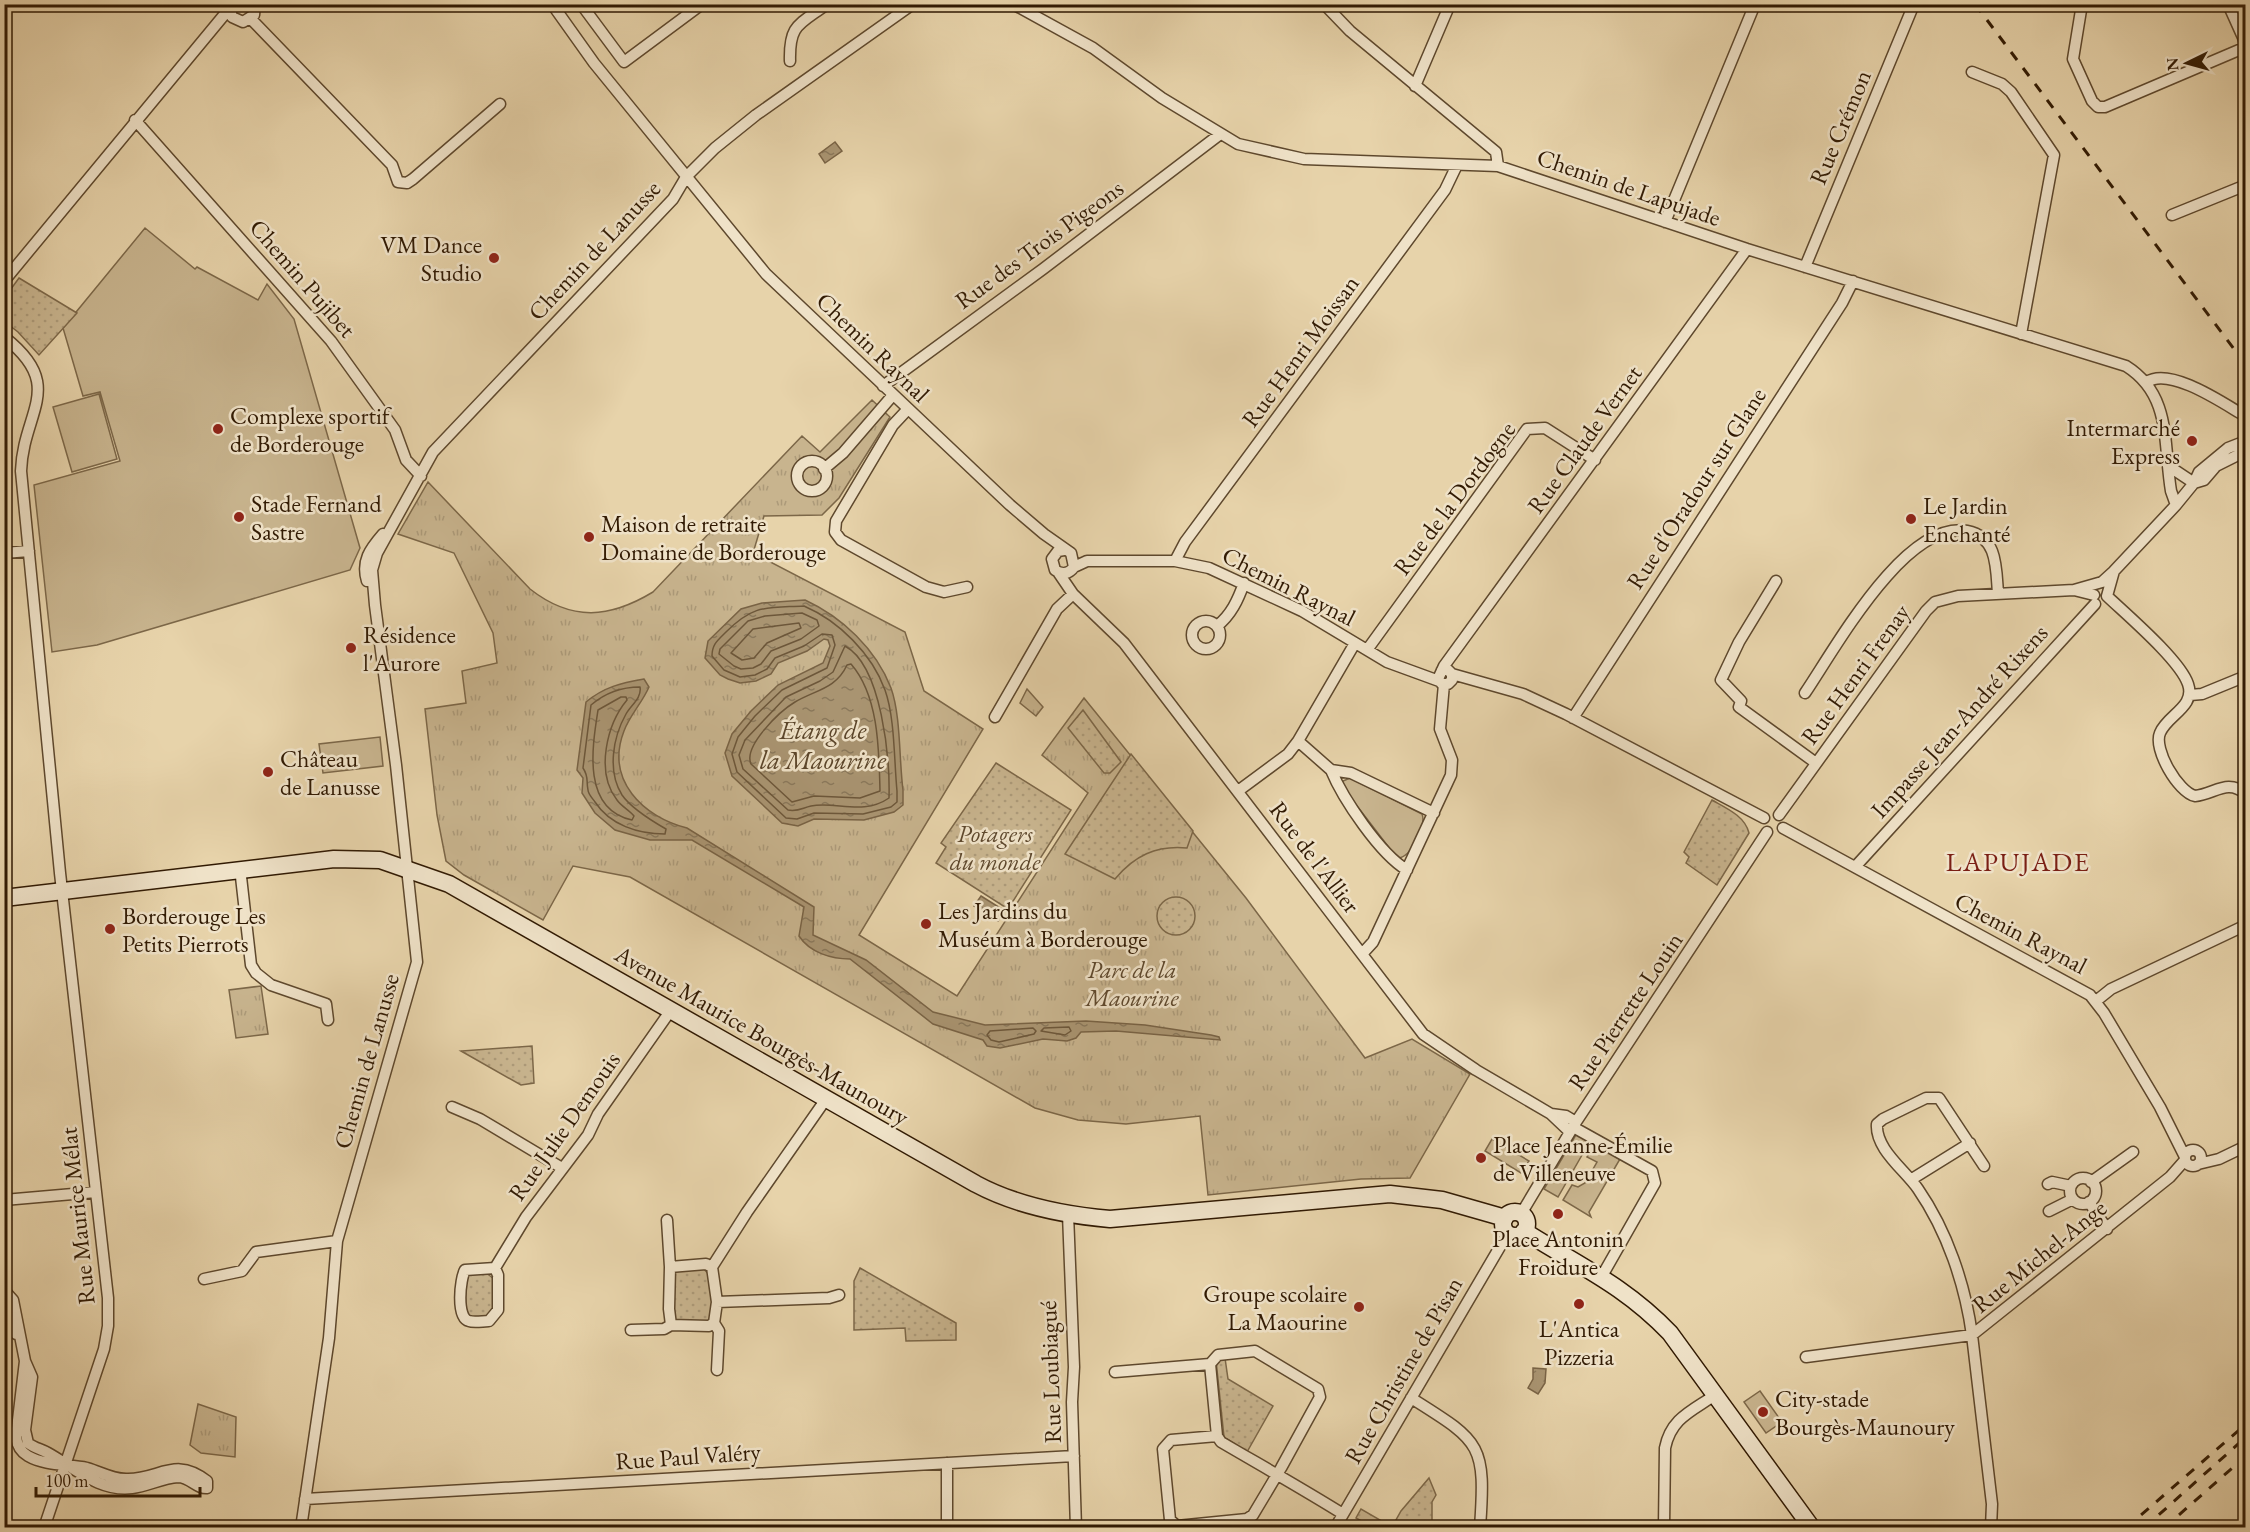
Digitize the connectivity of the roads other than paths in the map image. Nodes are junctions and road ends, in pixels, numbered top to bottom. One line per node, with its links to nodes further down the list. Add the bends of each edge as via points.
1 (255, 4): 15 (street)
2 (552, 4): 25 (street, Chemin de Lanusse)
3 (581, 4): 4 (street, via 624,62)
4 (702, 4)
5 (827, 4): 17 (street, via 790,35)
6 (913, 4): 25 (street, via 756,115 714,148)
7 (1013, 4): 22 (street, Chemin de Lapujade, via 1093,48)
8 (1324, 4): 19 (street)
9 (1450, 4): 19 (street)
10 (1755, 4): 28 (street)
11 (1914, 4): 30 (street, Rue Crémon)
12 (2082, 4): 16 (street, via 2073,59 2098,107)
13 (2228, 4): 16 (street)
14 (229, 7): 15 (street, via 235,20); 21 (street)
15 (251, 19): 20 (street, via 392,165 398,182 413,179)
16 (2246, 46)
17 (789, 61)
18 (1972, 72): 33 (street, via 2002,84 2011,92 2054,155)
19 (1415, 86): 24 (street, via 1496,152)
20 (500, 104)
21 (135, 120): 31 (street); 45 (street, Chemin Pujibet, via 331,340 395,430 406,460)
22 (1219, 135): 23 (street, Chemin de Lapujade, via 1238,144 1304,159); 36 (street, Rue des Trois Pigeons)
23 (1457, 165): 24 (street, Chemin de Lapujade); 54 (street, Rue Henri Moissan, via 1445,190 1185,542)
24 (1498, 166): 28 (street, Chemin de Lapujade)
25 (686, 177): 36 (street, Chemin Raynal, via 766,274); 45 (street, Chemin de Lanusse, via 673,200 433,452)
26 (2246, 185): 27 (street)
27 (2172, 215)
28 (1665, 222): 29 (street, Chemin de Lapujade)
29 (1747, 249): 30 (street, Chemin de Lapujade); 42 (street, Rue Claude Vernet)
30 (1805, 267): 32 (street, Chemin de Lapujade)
31 (4, 281)
32 (1853, 281): 33 (street, Chemin de Lapujade); 71 (street, Rue d'Oradour sur Glane)
33 (2021, 334): 35 (street, Chemin de Lapujade, via 2126,366)
34 (4, 337): 49 (street, Rue Maurice Mélat, via 30,361 39,392 22,449)
35 (2147, 382): 39 (street, via 2162,377 2182,383); 43 (street, via 2158,400)
36 (883, 386): 37 (street, Chemin Raynal)
37 (893, 395): 38 (street, Chemin Raynal); 44 (street)
38 (908, 409): 48 (street, Chemin Raynal); 59 (street, via 893,425 836,521 835,532 841,540 926,587 944,592)
39 (2240, 413)
40 (2246, 441): 46 (street, via 2215,456)
41 (2246, 451): 46 (street)
42 (1595, 460): 65 (street, Rue de la Dordogne, via 1545,428 1527,429); 66 (street, Rue Claude Vernet, via 1455,654)
43 (2168, 460): 46 (street, via 2173,469); 47 (street)
44 (824, 469)
45 (421, 476): 84 (street, Chemin de Lanusse, via 365,562 375,605)
46 (2194, 483): 47 (street)
47 (2176, 505): 60 (street, Impasse Jean-André Rixens)
48 (1044, 534): 50 (street, Chemin Raynal); 52 (street, Chemin Raynal)
49 (29, 550): 51 (street); 86 (street, Rue Maurice Mélat)
50 (1068, 552): 52 (street); 53 (street, Chemin Raynal); 55 (street)
51 (4, 554)
52 (1053, 556): 56 (street, via 1052,567)
53 (1098, 561): 54 (street, Chemin Raynal); 55 (street, Chemin Raynal, via 1079,562)
54 (1175, 561): 58 (street, Chemin Raynal, via 1201,566)
55 (1073, 568): 56 (street); 61 (street)
56 (1058, 572): 61 (street, Rue de l'Allier)
57 (1776, 581): 73 (street, via 1720,680 1741,701 1739,707)
58 (1244, 583): 63 (street, via 1237,601); 64 (street, Chemin Raynal)
59 (967, 587)
60 (2100, 591): 62 (street, Rue Henri Frenay); 69 (street, via 2165,653 2186,679); 82 (street, Impasse Jean-André Rixens)
61 (1073, 594): 70 (street, via 1057,609); 76 (street, Rue de l'Allier, via 1124,643)
62 (1998, 594): 68 (street, via 1995,556 1984,539 1962,530 1931,538 1898,561); 73 (street, Rue Henri Frenay, via 1958,596 1935,602)
63 (1217, 626)
64 (1355, 643): 65 (street, Chemin Raynal); 72 (street)
65 (1366, 650): 66 (street, Chemin Raynal, via 1418,674)
66 (1446, 676): 71 (street, Chemin Raynal, via 1522,694); 77 (street, Rue Claude Vernet, via 1440,729 1453,767)
67 (2246, 676): 69 (street)
68 (1805, 693)
69 (2190, 695): 75 (street, via 2158,736 2177,786 2195,796 2224,785)
70 (995, 717)
71 (1573, 718): 79 (street, Chemin Raynal)
72 (1298, 741): 74 (street); 76 (street, via 1288,754)
73 (1815, 763): 78 (street, Rue Henri Frenay)
74 (1331, 770): 77 (street, via 1351,773); 85 (street, via 1340,791 1384,850)
75 (2243, 786)
76 (1238, 791): 89 (street, Rue de l'Allier)
77 (1434, 813): 85 (street, Rue Claude Vernet)
78 (1779, 816): 79 (street, via 1774,813); 80 (street)
79 (1764, 818): 81 (street)
80 (1783, 828): 81 (street, via 1773,834); 82 (street, Chemin Raynal)
81 (1767, 832): 95 (street, Rue Pierrette Louin)
82 (1855, 867): 90 (street, Chemin Raynal, via 2077,986)
83 (240, 868): 84 (street, Avenue Maurice Bourgès-Maunoury, via 365,858); 86 (street, Avenue Maurice Bourgès-Maunoury); 92 (street, via 251,965 271,985 326,1005)
84 (406, 868): 91 (street, Avenue Maurice Bourgès-Maunoury, via 449,884); 116 (street, Chemin de Lanusse, via 417,962)
85 (1407, 870): 89 (street, Rue Claude Vernet, via 1373,942)
86 (62, 891): 87 (street, Avenue Maurice Bourgès-Maunoury); 106 (street, Rue Maurice Mélat)
87 (4, 898)
88 (2246, 925): 90 (street, via 2112,989)
89 (1362, 954): 95 (street, Rue de l'Allier, via 1424,1034)
90 (2096, 1001): 99 (street, Chemin Raynal)
91 (670, 1010): 93 (street, Avenue Maurice Bourgès-Maunoury); 101 (street, Rue Julie Demouis)
92 (328, 1020)
93 (826, 1099): 111 (street, Avenue Maurice Bourgès-Maunoury, via 985,1189 1011,1200); 118 (street)
94 (452, 1107): 101 (street, via 480,1119)
95 (1573, 1127): 112 (street, Rue Pierrette Louin); 120 (street, via 1655,1175 1655,1183)
96 (1970, 1143): 100 (street); 102 (street); 102 (street, via 1939,1098 1926,1098 1883,1119 1877,1124 1878,1137)
97 (2246, 1146): 99 (street, via 2219,1159)
98 (2133, 1152): 103 (street)
99 (2192, 1159): 115 (street, Rue Michel-Ange)
100 (1984, 1166)
101 (562, 1168): 119 (street, Rue Julie Demouis)
102 (1912, 1179): 129 (street, via 1946,1238)
103 (2091, 1182): 105 (street, via 2080,1179); 109 (street, via 2095,1195)
104 (2048, 1184): 105 (street)
105 (2071, 1186): 108 (street)
106 (96, 1192): 107 (street); 140 (street, Rue Maurice Mélat, via 108,1326)
107 (4, 1200)
108 (2073, 1200): 109 (street); 110 (street)
109 (2089, 1202): 115 (street)
110 (2049, 1211)
111 (1068, 1214): 114 (street, Avenue Maurice Bourgès-Maunoury, via 1136,1219 1399,1194 1442,1200); 138 (street, Rue Loubiagué)
112 (1521, 1214): 114 (street, via 1527,1224)
113 (667, 1220): 117 (street)
114 (1512, 1227): 120 (street, Avenue Maurice Bourgès-Maunoury); 136 (street, Rue Christine de Pisan)
115 (2107, 1228): 129 (street, Rue Michel-Ange)
116 (337, 1241): 121 (street, via 256,1252 242,1271); 143 (street, Chemin de Lanusse, via 329,1338)
117 (670, 1267): 118 (street); 127 (street)
118 (712, 1267): 124 (street)
119 (495, 1268): 119 (street, via 465,1270 461,1277 461,1310 468,1321 489,1321 498,1310)
120 (1602, 1276): 135 (street, Avenue Maurice Bourgès-Maunoury, via 1663,1325)
121 (204, 1279)
122 (4, 1290): 130 (street, via 13,1300)
123 (839, 1295): 124 (street)
124 (717, 1302): 126 (street)
125 (4, 1303): 130 (street)
126 (714, 1323): 127 (street); 133 (street, via 719,1331)
127 (671, 1325): 128 (street, via 664,1329)
128 (631, 1330)
129 (1972, 1335): 131 (street); 153 (street, Rue Michel-Ange, via 1992,1504)
130 (22, 1345): 140 (street, via 32,1377 25,1440)
131 (1806, 1357)
132 (1211, 1361): 134 (street); 137 (street); 141 (street, via 1255,1352 1318,1389 1320,1397)
133 (717, 1370)
134 (1115, 1372)
135 (1715, 1395): 151 (street, via 1671,1427 1665,1448); 152 (street, Avenue Maurice Bourgès-Maunoury)
136 (1411, 1398): 144 (street, Rue Christine de Pisan); 150 (street, via 1465,1433 1477,1451 1482,1472)
137 (1217, 1436): 141 (street); 141 (street, via 1171,1440 1163,1449 1170,1520 1177,1526 1247,1519)
138 (1074, 1456): 139 (street, Rue Paul Valéry); 148 (street, Rue Loubiagué)
139 (947, 1463): 143 (street, Rue Paul Valéry); 147 (street)
140 (66, 1465): 142 (street, via 84,1478); 145 (street, Rue Maurice Mélat)
141 (1277, 1474): 144 (street)
142 (112, 1481): 142 (street, via 133,1488 178,1477 204,1489 208,1485 197,1474 177,1468)
143 (305, 1499): 146 (street, Chemin de Lanusse)
144 (1343, 1514): 149 (street, Rue Christine de Pisan)
145 (45, 1527)
146 (301, 1527)
147 (947, 1527)
148 (1076, 1527)
149 (1335, 1527)
150 (1480, 1527)
151 (1665, 1527)
152 (1812, 1527)
153 (1991, 1527)

